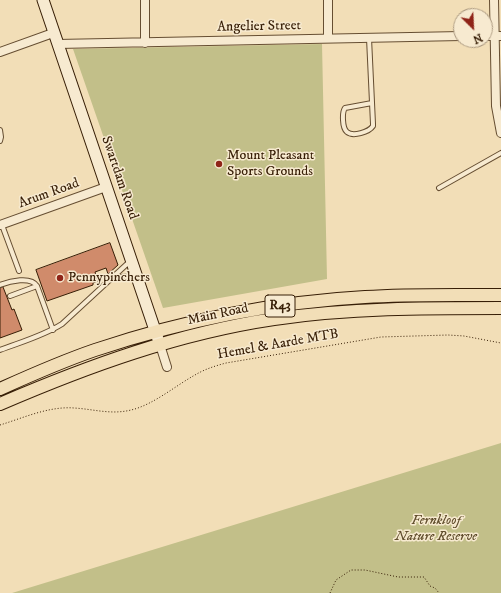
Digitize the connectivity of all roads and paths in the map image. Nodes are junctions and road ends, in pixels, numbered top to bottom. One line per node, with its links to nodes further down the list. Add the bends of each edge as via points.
1 (43, 0): 5 (street, Swartdam Road)
2 (145, 0): 10 (street)
3 (328, 0): 8 (street)
4 (494, 0): 7 (street)
5 (53, 33): 11 (street, Swartdam Road); 12 (street)
6 (453, 36): 9 (street, Angelier Street)
7 (498, 36): 15 (street, via 496,106)
8 (328, 38): 9 (street, Angelier Street); 10 (street, Angelier Street)
9 (368, 38): 13 (lane)
10 (145, 43): 11 (street, Angelier Street)
11 (57, 44): 18 (street, Swartdam Road)
12 (0, 52)
13 (372, 103): 13 (lane, via 372,128 366,132 347,132 343,111 345,108)
14 (0, 130): 16 (lane)
15 (501, 133)
16 (0, 141)
17 (501, 153): 19 (lane)
18 (106, 187): 20 (street, Arum Road); 21 (street, Swartdam Road)
19 (439, 188)
20 (1, 225): 22 (lane)
21 (132, 262): 23 (lane); 24 (street, Swartdam Road)
22 (18, 271)
23 (109, 281): 24 (lane, via 127,276); 30 (lane)
24 (140, 284): 31 (street, Swartdam Road)
25 (0, 285): 26 (lane, via 28,281 34,282)
26 (37, 286): 28 (lane); 30 (lane)
27 (501, 295): 31 (main road, Main Road / R43, via 406,295 291,304 222,316)
28 (10, 296)
29 (501, 308): 33 (main road, Main Road / R43, via 392,308 298,316 227,328)
30 (53, 330): 34 (lane)
31 (156, 332): 33 (street, Swartdam Road); 36 (main road, Main Road / R43, via 70,360)
32 (501, 343): 38 (path, Hemel & Aarde MTB, via 448,335 373,338 226,363 196,374 133,410 115,412 61,408)
33 (160, 345): 35 (street, Swartdam Road); 37 (main road, Main Road / R43, via 84,370)
34 (0, 350)
35 (167, 366)
36 (0, 389)
37 (0, 404)
38 (0, 426)
39 (330, 593): 40 (path, via 336,580 351,570 365,570 398,577 424,577)
40 (439, 593)

